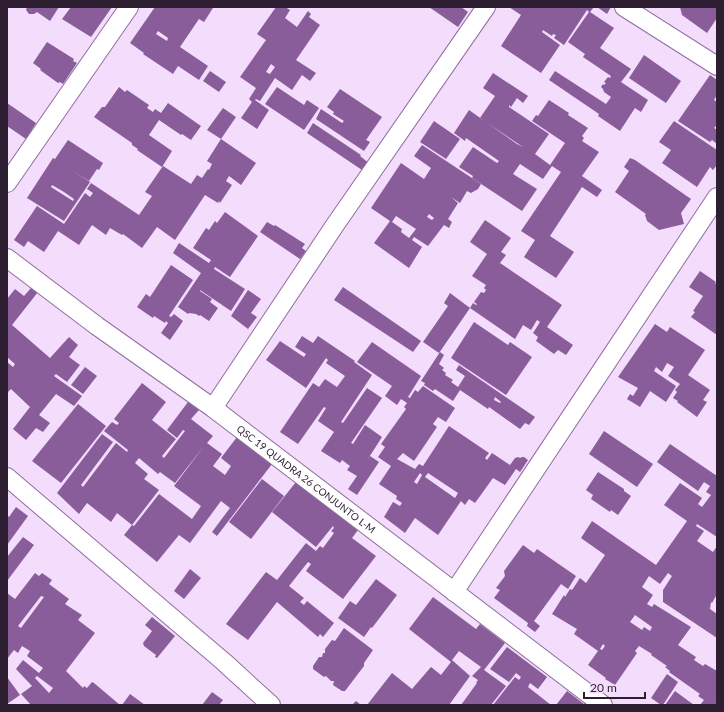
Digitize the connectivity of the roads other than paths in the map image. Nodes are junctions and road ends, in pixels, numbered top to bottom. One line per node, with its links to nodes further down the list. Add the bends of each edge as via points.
1 (129, 7): 6 (street)
2 (486, 7): 9 (street, via 335,225)
3 (624, 7): 4 (street)
4 (645, 13): 5 (street)
5 (717, 66)
6 (7, 183)
7 (717, 197): 11 (street)
8 (7, 258): 9 (street, QSC 19 QUADRA 26 CONJUNTO L-M)
9 (213, 408): 11 (street, QSC 19 QUADRA 26 CONJUNTO L-M)
10 (7, 477): 12 (street)
11 (454, 592): 13 (street, QSC 19 QUADRA 26 CONJUNTO L-M)
12 (271, 705)
13 (603, 705)

